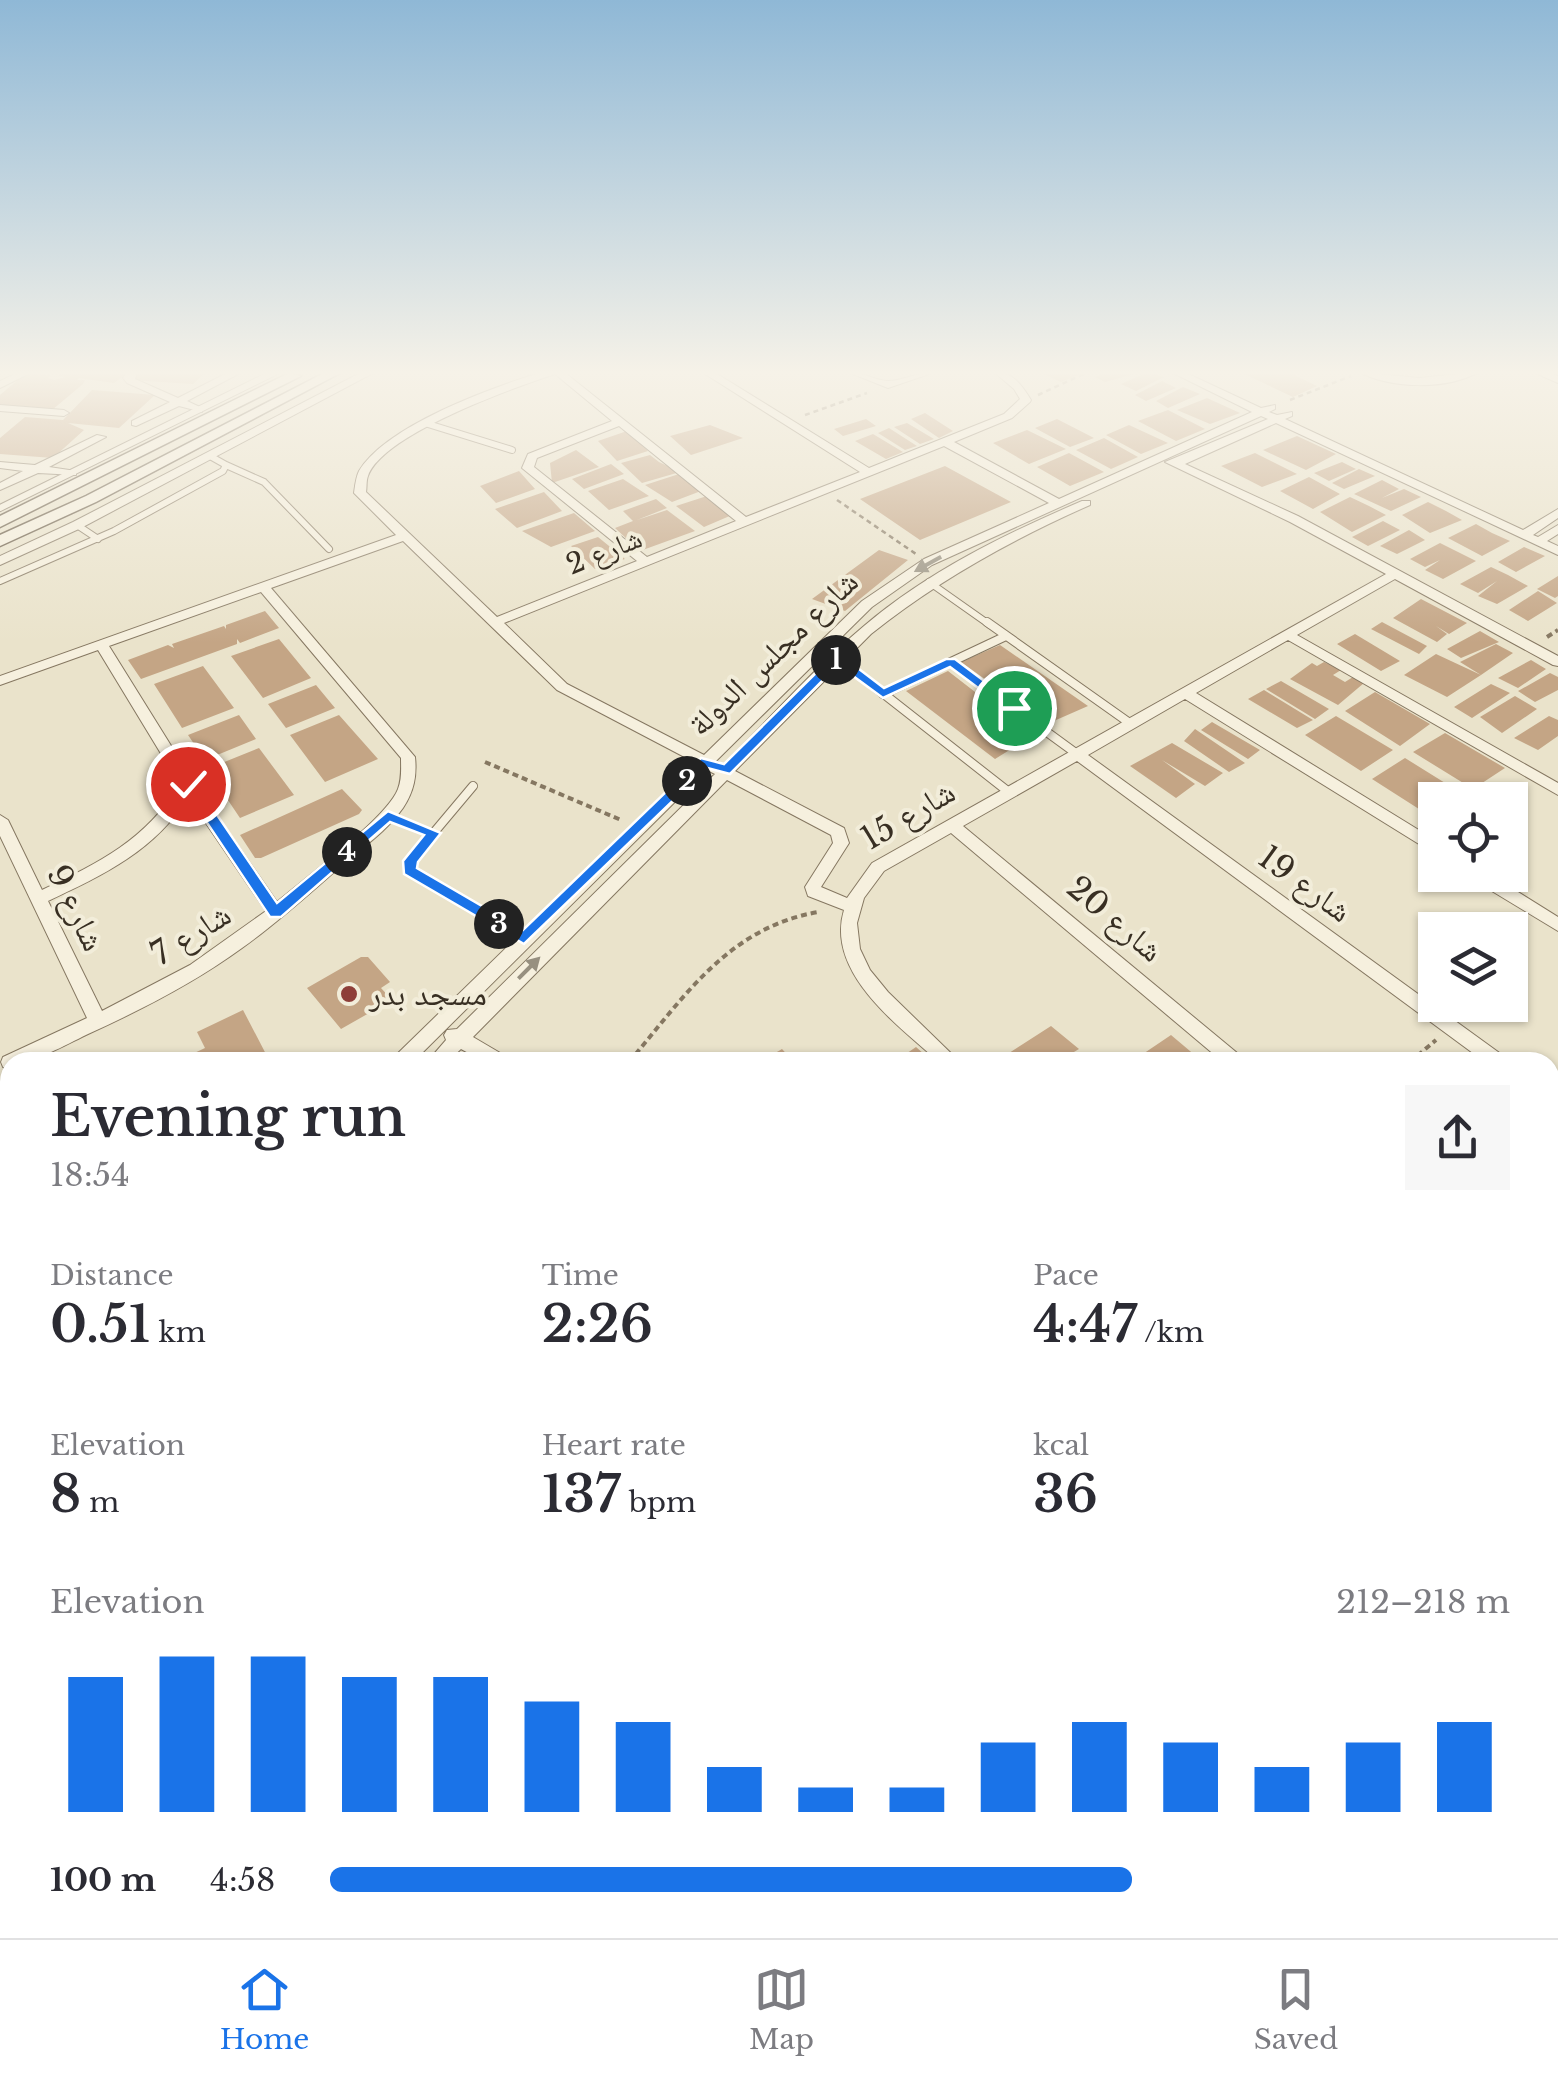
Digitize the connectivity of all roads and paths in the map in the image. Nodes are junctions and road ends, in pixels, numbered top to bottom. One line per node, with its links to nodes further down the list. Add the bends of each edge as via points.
1 (52, 462): 20 (street)
2 (98, 462): 22 (lane)
3 (128, 462): 17 (main road)
4 (159, 462): 34 (main road)
5 (198, 462): 30 (street)
6 (221, 462): 19 (lane)
7 (371, 462): 32 (street, via 360,476 360,493)
8 (530, 462): 38 (street, via 528,468)
9 (668, 462): 28 (street)
10 (853, 462): 21 (street)
11 (893, 462): 21 (street, شارع 2)
12 (983, 462): 25 (street)
13 (1164, 462): 25 (street, شارع مجلس الدولة)
14 (1165, 462): 42 (street, شارع مجلس الدولة)
15 (1171, 462): 40 (street, via 1294,519)
16 (1383, 462): 31 (street)
17 (123, 463): 29 (main road)
18 (0, 465): 20 (street)
19 (226, 465): 33 (lane); 35 (lane, via 264,482)
20 (37, 470): 22 (street); 23 (street)
21 (868, 472): 24 (street, شارع 2)
22 (72, 474): 26 (lane)
23 (0, 487)
24 (823, 491): 28 (street, شارع 2); 39 (path)
25 (1056, 502): 39 (street, شارع مجلس الدولة)
26 (0, 508)
27 (1558, 513): 31 (street)
28 (743, 521): 38 (street, شارع 2)
29 (0, 522)
30 (77, 525): 33 (lane); 37 (street)
31 (1543, 535): 36 (street)
32 (404, 536): 43 (street); 44 (street)
33 (98, 539): 41 (lane)
34 (0, 541)
35 (329, 549)
36 (1558, 551)
37 (0, 560)
38 (645, 561): 44 (street, شارع 2)
39 (928, 562): 57 (street, شارع مجلس الدولة, one-way to 57, via 839,628)
40 (1393, 575): 45 (street, شارع 15); 50 (street)
41 (0, 581)
42 (929, 582): 46 (lane); 48 (street, شارع مجلس الدولة)
43 (263, 586): 47 (street); 70 (street, شارع 7, via 400,746 411,771 388,816)
44 (493, 623): 57 (street, via 562,688)
45 (1288, 635): 52 (street, شارع 15); 61 (street)
46 (1006, 636): 49 (lane); 54 (lane)
47 (101, 644): 51 (street); 59 (street)
48 (838, 658): 53 (lane); 58 (street, شارع مجلس الدولة)
49 (950, 662): 53 (lane); 55 (lane)
50 (1558, 662)
51 (0, 681)
52 (1186, 693): 54 (street, شارع 15); 66 (street)
53 (883, 694): 62 (lane)
54 (1131, 724): 55 (street, شارع 15)
55 (1077, 754): 62 (street, شارع 15); 74 (street, شارع 19)
56 (485, 762): 65 (path)
57 (706, 762): 58 (street); 65 (street, شارع مجلس الدولة)
58 (726, 771): 69 (street, via 838,832 841,843 813,887); 76 (street, شارع مجلس الدولة, one-way to 58)
59 (188, 784): 68 (street, via 166,820 130,854); 70 (street)
60 (474, 786): 72 (lane, via 410,861 410,870)
61 (1558, 790)
62 (1010, 792): 64 (street, شارع 15)
63 (0, 820): 68 (street, شارع 9)
64 (952, 825): 69 (street, شارع 15, via 878,867); 85 (street, شارع 20)
65 (639, 828): 72 (street, شارع مجلس الدولة)
66 (1418, 837)
67 (1505, 892): 71 (street)
68 (38, 898): 73 (street, شارع 9)
69 (848, 908): 83 (path, via 764,926 731,948); 84 (street, via 853,960)
70 (276, 913): 73 (street, شارع 7, via 219,956)
71 (1558, 925)
72 (524, 938): 75 (street, شارع مجلس الدولة)
73 (98, 1022): 78 (street, شارع 7)
74 (1451, 1027): 86 (path); 87 (street, شارع 19)
75 (438, 1028): 76 (street); 77 (street, شارع مجلس الدولة)
76 (459, 1039): 81 (street, شارع مجلس الدولة); 82 (street)
77 (418, 1046): 79 (street, شارع مجلس الدولة); 80 (street)
78 (34, 1052)
79 (411, 1052)
80 (427, 1052)
81 (448, 1052)
82 (482, 1052)
83 (638, 1052)
84 (940, 1052)
85 (1223, 1052)
86 (1422, 1052)
87 (1485, 1052)

